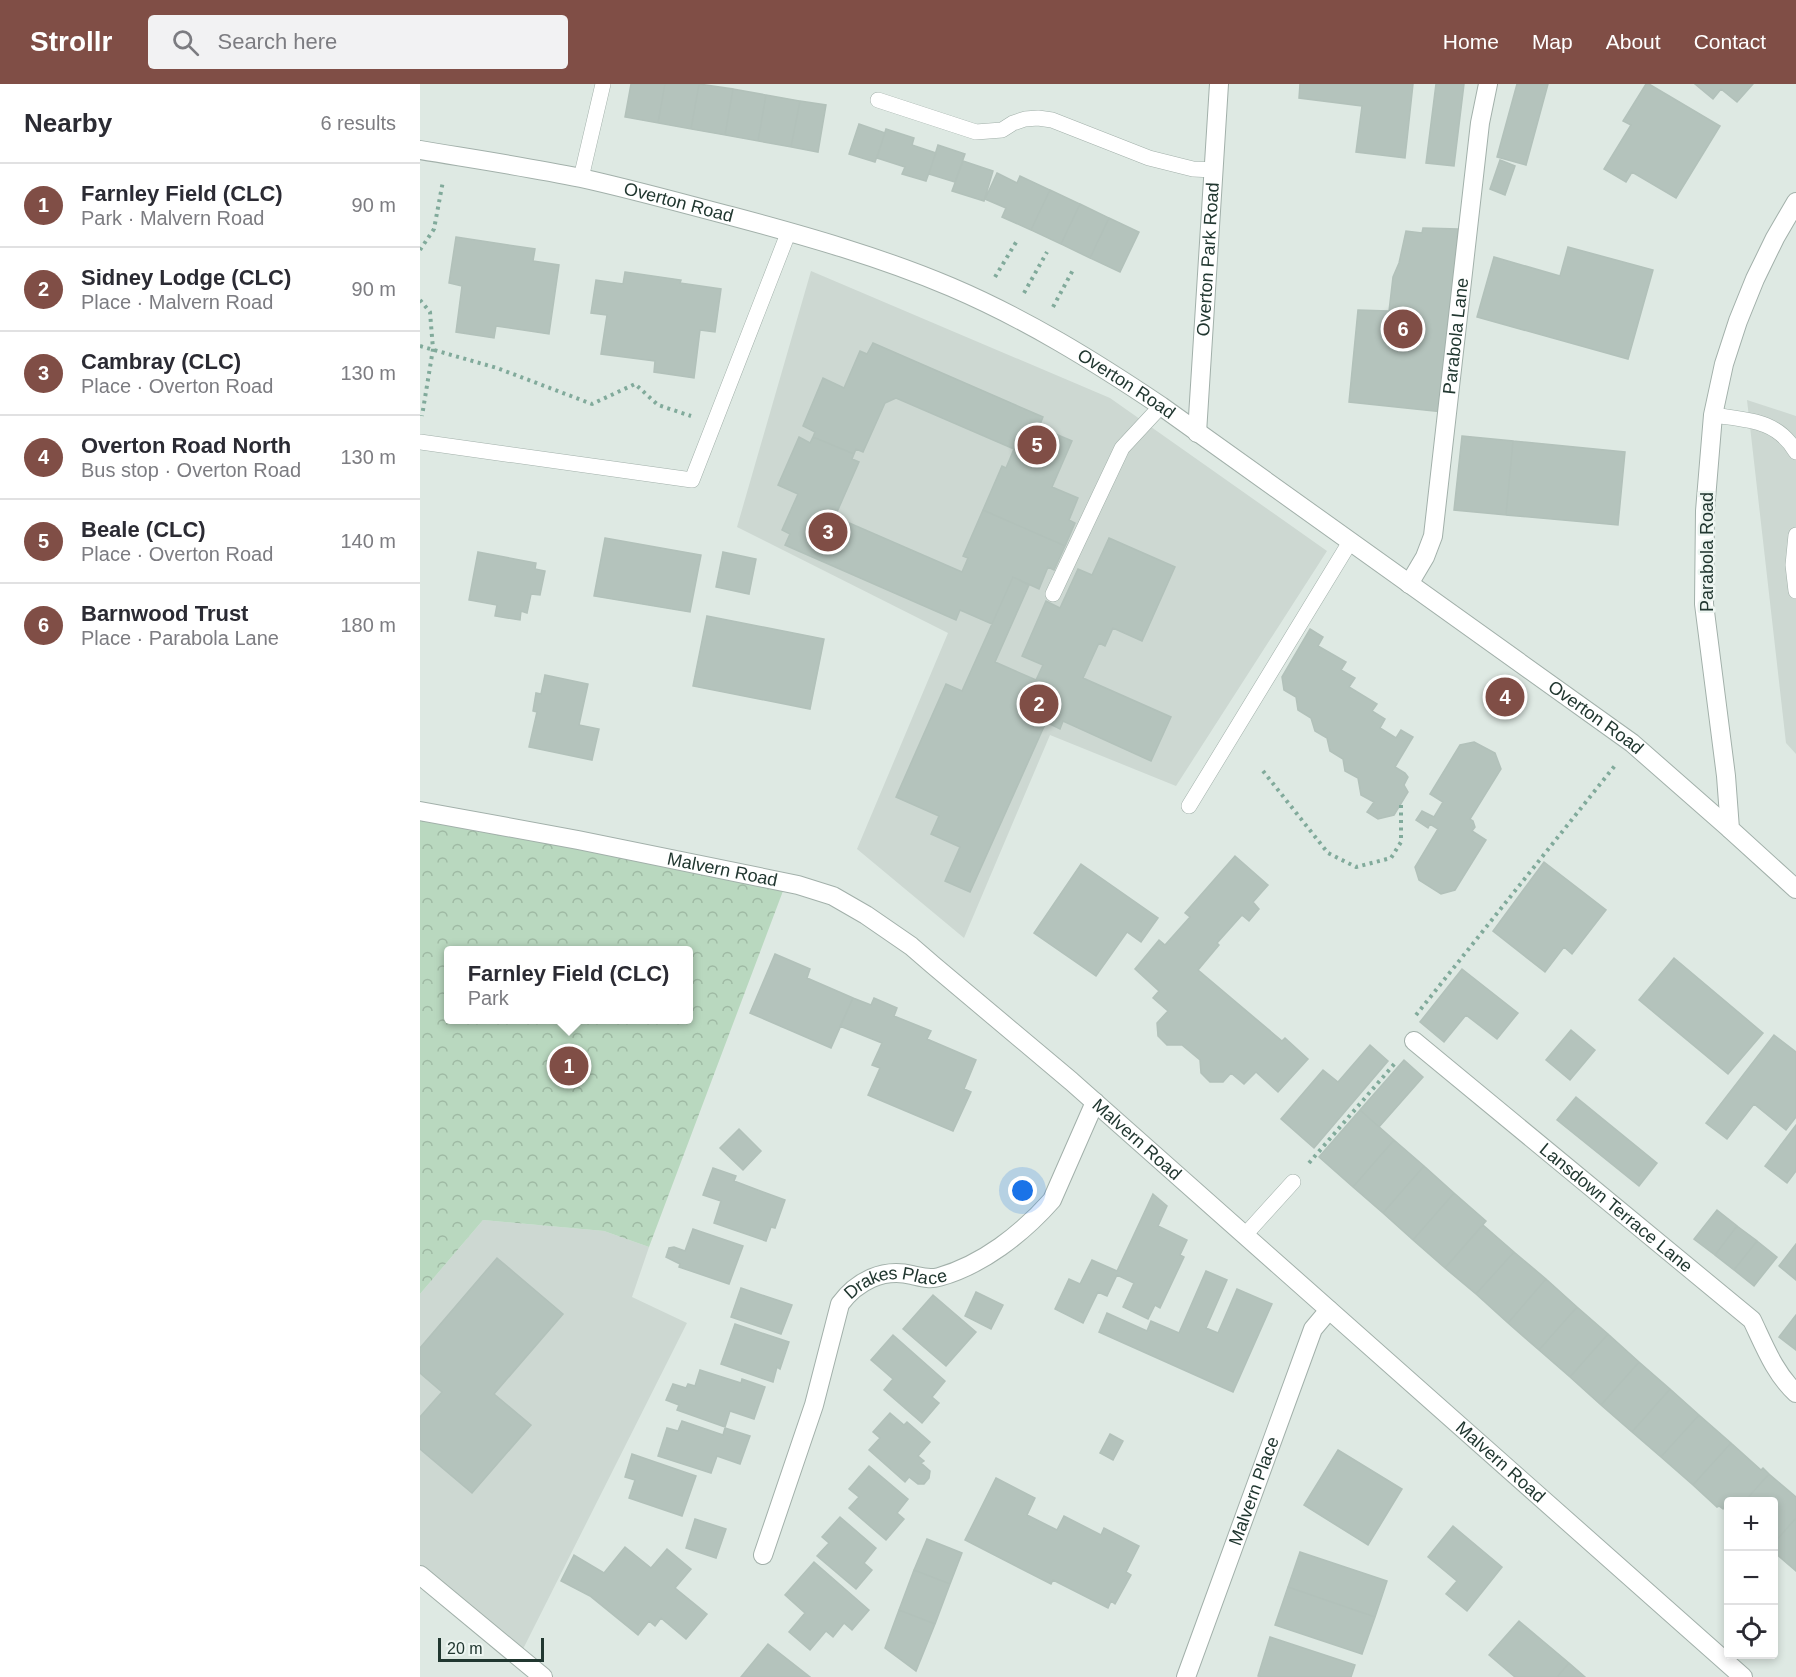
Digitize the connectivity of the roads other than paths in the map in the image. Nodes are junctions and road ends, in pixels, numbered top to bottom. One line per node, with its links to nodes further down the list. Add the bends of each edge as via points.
1 (603, 84): 7 (lane)
2 (1219, 84): 6 (street, Overton Park Road)
3 (1488, 84): 17 (street, Parabola Lane, via 1480,123 1432,536)
4 (878, 99): 6 (lane, via 976,132 1002,129 1025,119 1052,120 1149,159)
5 (420, 150): 7 (street, Overton Road)
6 (1214, 170): 12 (street, Overton Park Road)
7 (581, 178): 9 (street, Overton Road)
8 (1796, 202): 11 (street, Parabola Road, via 1775,238 1738,321)
9 (789, 231): 10 (street, Overton Road, via 894,264 981,301 1063,343); 13 (lane, via 692,480)
10 (1161, 406): 12 (street, Overton Road); 19 (lane, via 1122,448)
11 (1713, 415): 14 (lane, via 1760,422 1785,436); 22 (street, Parabola Road, via 1705,511 1704,604)
12 (1197, 434): 16 (street, Overton Road)
13 (420, 442)
14 (1796, 452)
15 (1796, 535): 18 (lane)
16 (1350, 542): 17 (street, Overton Road); 20 (lane)
17 (1409, 584): 22 (street, Overton Road, via 1632,743)
18 (1796, 591)
19 (1053, 594)
20 (1189, 806)
21 (420, 811): 25 (street, Malvern Road, via 798,885 832,896 911,946)
22 (1730, 829): 23 (street)
23 (1796, 889)
24 (1414, 1041): 29 (street, Lansdown Terrace Lane, via 1752,1320 1769,1358)
25 (1095, 1102): 27 (street, Malvern Road); 30 (street, Drakes Place, via 1052,1200 1013,1236 946,1275 930,1279 885,1273 869,1279 840,1304 814,1405)
26 (1293, 1182): 27 (lane)
27 (1245, 1235): 28 (street, Malvern Road)
28 (1329, 1310): 33 (street, Malvern Place, via 1313,1329); 34 (street, Malvern Road)
29 (1796, 1393)
30 (763, 1555)
31 (420, 1575): 32 (street)
32 (543, 1677)
33 (1186, 1677)
34 (1743, 1677)

